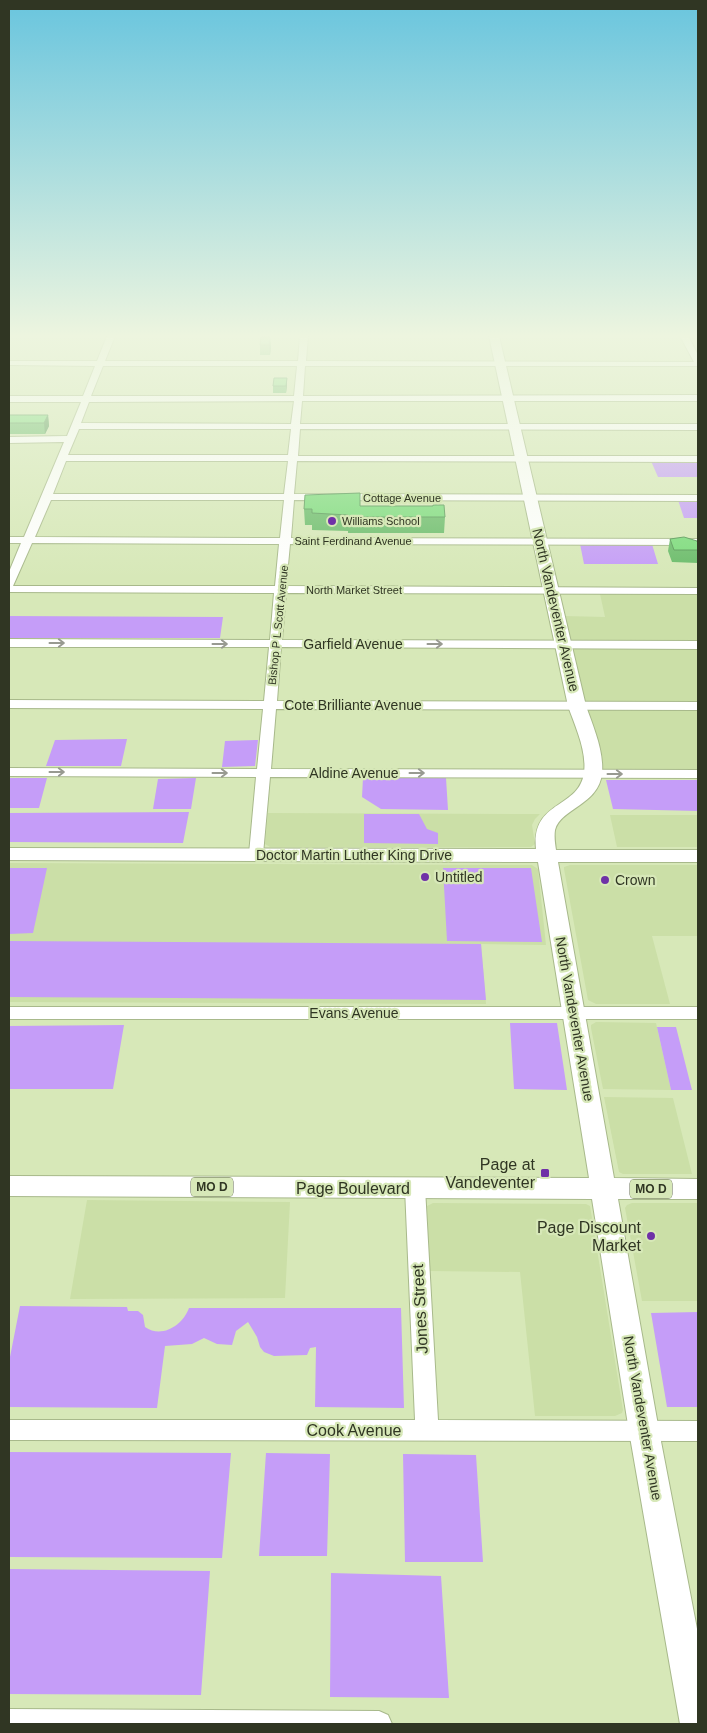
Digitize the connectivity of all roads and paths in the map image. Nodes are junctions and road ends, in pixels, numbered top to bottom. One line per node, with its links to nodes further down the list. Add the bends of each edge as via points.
1 (79, 417): 4 (street)
2 (297, 417): 5 (street, Bishop P L Scott Avenue)
3 (512, 417): 6 (main road, North Vandeventer Avenue)
4 (75, 426): 5 (street); 9 (street)
5 (296, 426): 6 (street); 11 (street, Bishop P L Scott Avenue)
6 (514, 426): 7 (street); 12 (main road, North Vandeventer Avenue)
7 (698, 427)
8 (9, 440): 9 (street)
9 (70, 440): 10 (street)
10 (62, 458): 11 (street); 14 (street)
11 (293, 458): 12 (street); 15 (street, Bishop P L Scott Avenue)
12 (521, 458): 13 (street); 16 (main road, North Vandeventer Avenue)
13 (698, 459)
14 (47, 497): 15 (street, Cottage Avenue); 19 (street)
15 (290, 498): 16 (street, Cottage Avenue); 20 (street, Bishop P L Scott Avenue)
16 (530, 498): 17 (street, Cottage Avenue); 21 (main road, North Vandeventer Avenue)
17 (698, 498)
18 (9, 540): 19 (street, Saint Ferdinand Avenue)
19 (27, 540): 20 (street, Saint Ferdinand Avenue); 23 (street)
20 (286, 541): 21 (street, Saint Ferdinand Avenue); 25 (street, Bishop P L Scott Avenue)
21 (540, 541): 22 (street, Saint Ferdinand Avenue); 26 (main road, North Vandeventer Avenue)
22 (698, 542)
23 (9, 584)
24 (9, 589): 25 (street, North Market Street)
25 (282, 590): 26 (street, North Market Street); 29 (street, Bishop P L Scott Avenue)
26 (551, 590): 27 (street, North Market Street); 30 (main road, North Vandeventer Avenue)
27 (698, 591)
28 (9, 643): 29 (street, Garfield Avenue, one-way to 29)
29 (276, 644): 30 (street, Garfield Avenue, one-way to 30); 33 (street, Bishop P L Scott Avenue)
30 (564, 644): 31 (street, Garfield Avenue); 34 (main road, North Vandeventer Avenue)
31 (698, 645)
32 (9, 704): 33 (street, Cote Brilliante Avenue)
33 (270, 705): 34 (street, Cote Brilliante Avenue); 37 (street, Bishop P L Scott Avenue)
34 (577, 706): 35 (street, Cote Brilliante Avenue); 38 (main road, North Vandeventer Avenue)
35 (698, 706)
36 (9, 772): 37 (street, Aldine Avenue, one-way to 37)
37 (264, 773): 38 (street, Aldine Avenue, one-way to 38); 41 (street, Bishop P L Scott Avenue)
38 (593, 774): 39 (street, Aldine Avenue, one-way to 39); 42 (main road, North Vandeventer Avenue, via 587,791 552,819 546,828)
39 (698, 774)
40 (9, 854): 41 (main road, Doctor Martin Luther King Drive)
41 (256, 854): 42 (main road, Doctor Martin Luther King Drive)
42 (547, 856): 43 (main road, Doctor Martin Luther King Drive); 45 (main road, North Vandeventer Avenue)
43 (698, 856)
44 (9, 1013): 45 (street, Evans Avenue)
45 (574, 1013): 46 (street, Evans Avenue); 49 (main road, North Vandeventer Avenue)
46 (698, 1013)
47 (9, 1186): 48 (main road, Page Boulevard / MO D)
48 (415, 1188): 49 (main road, Page Boulevard / MO D); 52 (street, Jones Street)
49 (604, 1189): 50 (main road, Page Boulevard / MO D); 53 (main road, North Vandeventer Avenue)
50 (698, 1189)
51 (9, 1430): 52 (street, Cook Avenue)
52 (427, 1430): 53 (street, Cook Avenue)
53 (644, 1431): 54 (street, Cook Avenue); 57 (main road, North Vandeventer Avenue)
54 (698, 1431)
55 (9, 1722): 56 (street)
56 (379, 1724)
57 (698, 1724)

